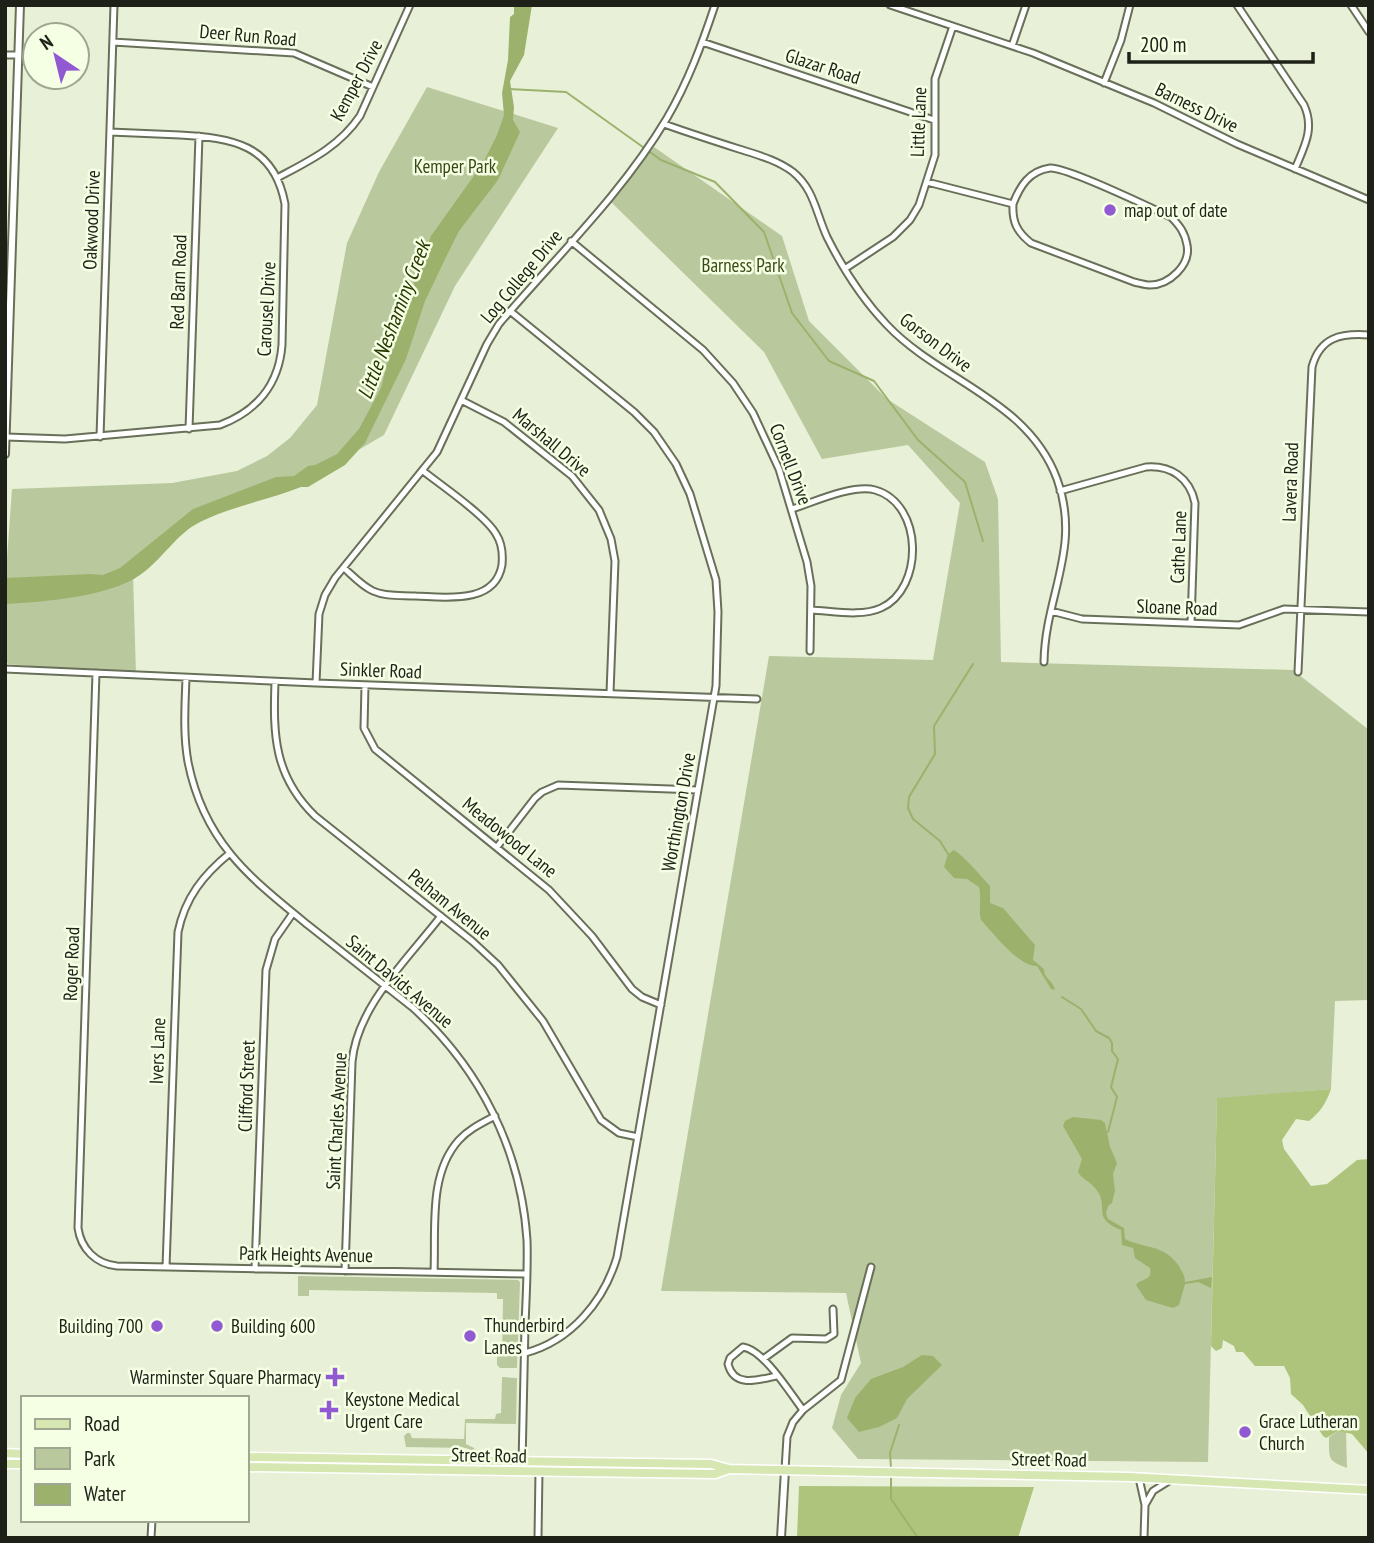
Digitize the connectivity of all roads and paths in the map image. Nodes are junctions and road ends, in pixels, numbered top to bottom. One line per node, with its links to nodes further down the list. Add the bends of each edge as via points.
1 (20, 5): 18 (street)
2 (114, 5): 14 (street, Oakwood Drive)
3 (410, 5): 20 (street, Kemper Drive)
4 (715, 5): 15 (street, Log College Drive)
5 (890, 5): 11 (street, Barness Drive)
6 (923, 5): 11 (street)
7 (1026, 5): 16 (street)
8 (1130, 5): 19 (street)
9 (1237, 5): 25 (street, via 1309,116 1309,133)
10 (1351, 5): 13 (street)
11 (919, 15): 12 (street, Barness Drive)
12 (953, 26): 16 (street, Barness Drive); 21 (street, Little Lane, via 935,79)
13 (1369, 32)
14 (113, 42): 20 (street, Deer Run Road, via 294,53); 23 (street, Oakwood Drive)
15 (702, 42): 21 (street, Glazar Road); 22 (street, Log College Drive)
16 (1013, 46): 19 (street, Barness Drive)
17 (5, 55): 18 (street)
18 (18, 55): 32 (street)
19 (1104, 83): 25 (street, Barness Drive)
20 (373, 87): 26 (street, Kemper Drive, via 359,116 338,142)
21 (934, 120): 27 (street, Little Lane, via 934,155)
22 (664, 124): 30 (street, Log College Drive); 31 (street, Gorson Drive, via 769,159 795,174 814,199 826,234)
23 (110, 132): 24 (street, Carousel Drive); 39 (street, Oakwood Drive)
24 (199, 136): 26 (street, Carousel Drive, via 242,144 267,162); 37 (street, Red Barn Road)
25 (1295, 169): 28 (street, Barness Drive)
26 (277, 177): 37 (street, Carousel Drive, via 286,225 278,367 263,396 241,416 220,425)
27 (927, 182): 29 (street); 31 (street, Little Lane, via 919,205 902,229)
28 (1369, 200)
29 (1013, 204): 29 (street, via 1020,234 1031,243 1134,282 1152,285 1169,281 1181,269 1188,248 1182,228 1171,217 1052,168 1032,174 1021,184)
30 (570, 241): 33 (street, Log College Drive); 43 (street, Cornell Drive, via 687,336 723,372 763,432)
31 (846, 268): 42 (street, Gorson Drive, via 876,313 909,345 1020,422 1041,448)
32 (8, 283): 38 (street)
33 (510, 311): 36 (street, Log College Drive, via 486,344); 60 (street, Worthington Drive, via 634,412 676,464 716,580 719,612)
34 (1369, 329): 35 (street)
35 (1368, 335): 46 (street, Lavera Road, via 1333,338 1317,354 1312,367)
36 (461, 400): 41 (street, Log College Drive); 59 (street, Marshall Drive, via 504,422 572,477 599,510 615,561)
37 (189, 429): 39 (street, Carousel Drive)
38 (6, 437): 39 (street, Carousel Drive); 40 (street)
39 (100, 437)
40 (5, 454)
41 (423, 471): 44 (street, Log College Drive); 44 (street, via 495,532 502,562 492,584 463,597 385,595 366,587)
42 (1060, 491): 47 (street, Gorson Drive, via 1066,543); 49 (street, Cathe Lane, via 1146,467 1161,467 1181,477 1195,503)
43 (792, 509): 45 (street, Cornell Drive, via 809,571); 45 (street, via 851,490 876,490 900,506 910,526 910,571 895,598 871,611)
44 (344, 568): 57 (street, Log College Drive, via 325,595 319,614)
45 (811, 610): 50 (street, Cornell Drive)
46 (1301, 610): 48 (street, Sloane Road); 49 (street, Sloane Road, via 1284,609 1239,625); 53 (street, Lavera Road)
47 (1051, 611): 49 (street, Sloane Road, via 1082,619); 51 (street, Gorson Drive)
48 (1369, 612)
49 (1191, 623)
50 (810, 651)
51 (1044, 662)
52 (5, 669): 54 (street, Sinkler Road)
53 (1298, 672)
54 (96, 673): 55 (street, Sinkler Road); 71 (street, Roger Road, via 78,1228)
55 (186, 678): 56 (street, Sinkler Road); 64 (street, Saint Davids Avenue, via 184,730 191,773 203,808)
56 (275, 682): 57 (street, Sinkler Road); 66 (street, Pelham Avenue, via 276,744 296,794 315,816)
57 (316, 683): 58 (street, Sinkler Road)
58 (365, 685): 59 (street, Sinkler Road); 63 (street, Meadowood Lane, via 363,725 375,749)
59 (610, 693): 60 (street, Sinkler Road)
60 (714, 697): 61 (street, Sinkler Road); 62 (street, Worthington Drive)
61 (757, 699)
62 (698, 790): 63 (street, via 558,785 535,798); 68 (street, Worthington Drive)
63 (498, 846): 68 (street, Meadowood Lane, via 572,914 632,989)
64 (230, 853): 65 (street, Saint Davids Avenue); 72 (street, Ivers Lane, via 195,889 178,932)
65 (293, 912): 67 (street, Saint Davids Avenue); 74 (street, Clifford Street, via 275,939 266,970)
66 (441, 916): 67 (street, Saint Charles Avenue); 70 (street, Pelham Avenue, via 484,952 526,997 601,1120 619,1133)
67 (386, 986): 69 (street, Saint Davids Avenue, via 455,1051); 75 (street, Saint Charles Avenue, via 362,1023 353,1054)
68 (661, 1005): 70 (street, Worthington Drive)
69 (495, 1116): 76 (street, via 466,1134 444,1164 437,1193); 77 (street, Saint Davids Avenue, via 519,1185)
70 (638, 1137): 79 (street, Worthington Drive, via 619,1248 608,1281 592,1308 573,1327)
71 (89, 1253): 72 (street, Park Heights Avenue, via 111,1266)
72 (166, 1267): 74 (street, Park Heights Avenue)
73 (871, 1267): 82 (street, via 841,1380)
74 (255, 1269): 75 (street, Park Heights Avenue)
75 (345, 1270): 76 (street, Park Heights Avenue)
76 (434, 1272): 77 (street, Park Heights Avenue)
77 (527, 1274): 79 (street, Saint Davids Avenue)
78 (833, 1309): 80 (street, via 834,1334 826,1339 792,1338)
79 (525, 1353): 84 (street, Saint Davids Avenue)
80 (763, 1359): 81 (street); 81 (street, via 743,1347 728,1364 738,1379)
81 (776, 1376): 82 (street)
82 (803, 1410): 88 (street, via 788,1432)
83 (248, 1457): 84 (main road, Street Road)
84 (522, 1461): 85 (main road, Street Road); 89 (street, Saint Davids Avenue)
85 (539, 1461): 87 (main road, Street Road, via 711,1464); 90 (street)
86 (248, 1467): 89 (main road, Street Road)
87 (729, 1469): 88 (main road, Street Road); 90 (main road, Street Road, via 715,1474)
88 (785, 1470): 91 (main road, Street Road); 96 (street)
89 (522, 1471): 90 (main road, Street Road)
90 (539, 1471): 95 (street)
91 (1139, 1478): 92 (main road, Street Road); 94 (street)
92 (1171, 1479): 93 (main road, Street Road); 94 (street, via 1153,1491)
93 (1369, 1490)
94 (1145, 1505): 97 (street)
95 (538, 1538)
96 (781, 1538)
97 (1143, 1538)

